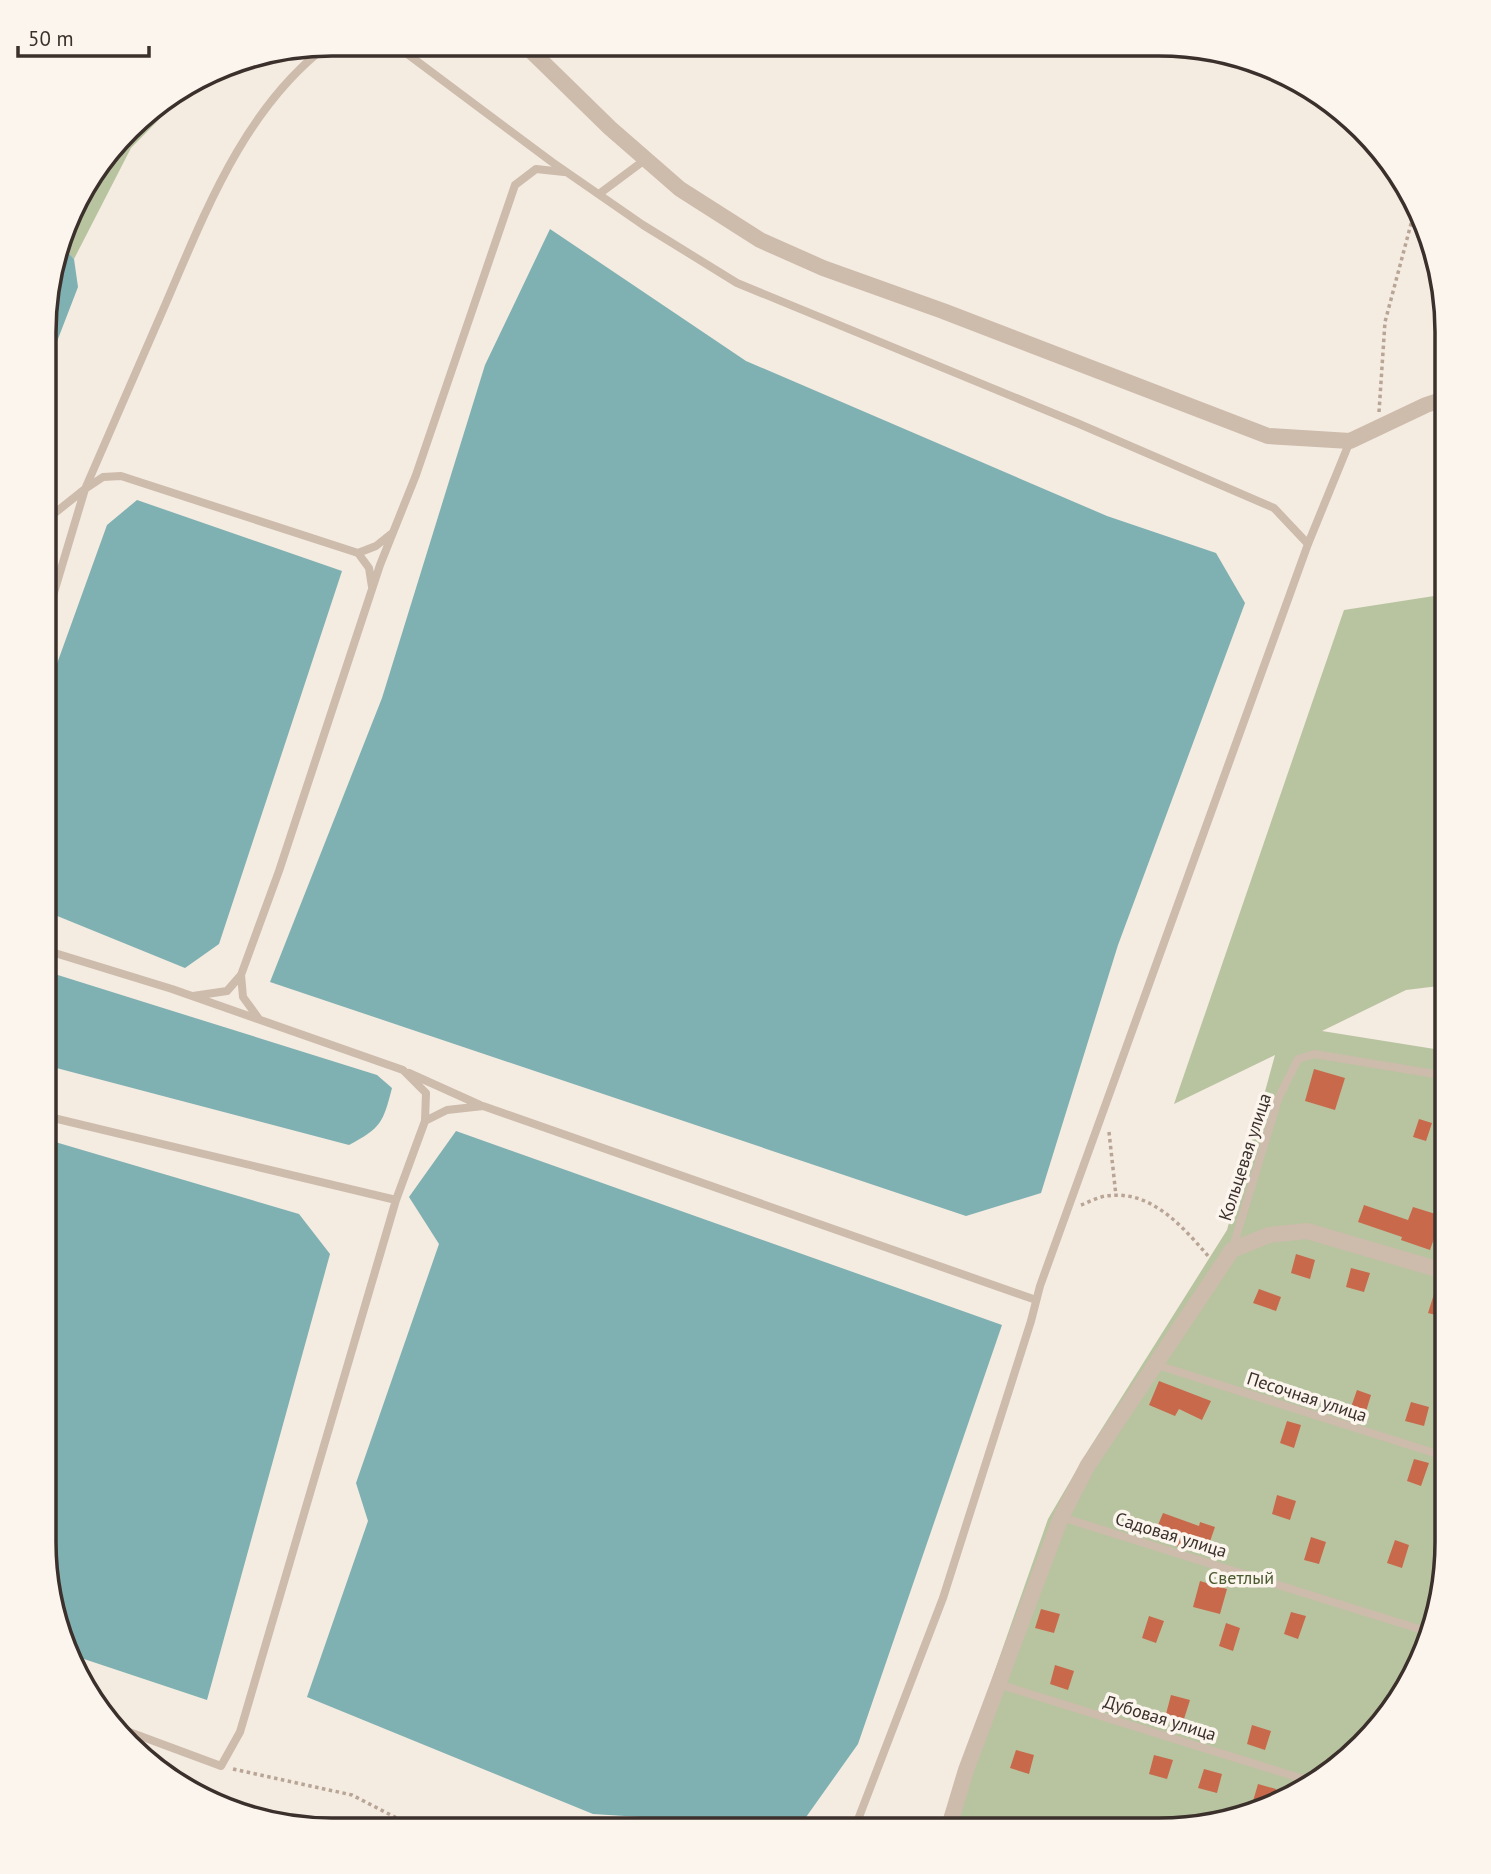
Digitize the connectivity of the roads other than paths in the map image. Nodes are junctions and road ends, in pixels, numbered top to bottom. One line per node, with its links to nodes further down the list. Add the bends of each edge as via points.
1 (410, 56): 5 (lane)
2 (536, 56): 4 (street)
3 (314, 57): 9 (lane, via 250,130 212,195)
4 (646, 159): 6 (lane); 8 (street, via 680,189 760,240 823,268 1268,436)
5 (567, 173): 6 (lane); 11 (lane, via 536,169 515,185)
6 (599, 194): 12 (lane, via 737,283 1274,508)
7 (1435, 402): 8 (street)
8 (1350, 441): 12 (lane)
9 (85, 489): 10 (lane); 13 (lane, via 103,477 121,476); 14 (lane)
10 (56, 512)
11 (394, 532): 13 (lane, via 376,547); 15 (lane)
12 (1308, 544): 28 (lane)
13 (358, 553): 15 (lane, via 369,568)
14 (56, 586)
15 (373, 589): 17 (lane)
16 (56, 953): 18 (lane)
17 (241, 975): 18 (lane, via 227,991); 19 (lane, via 243,997)
18 (191, 996): 19 (lane)
19 (261, 1021): 20 (lane)
20 (403, 1070): 22 (lane); 24 (lane, via 426,1093)
21 (1435, 1074): 26 (lane, Кольцевая улица, via 1314,1054 1298,1059 1278,1099)
22 (483, 1106): 24 (lane, via 447,1110); 28 (lane)
23 (56, 1119): 25 (lane)
24 (425, 1121): 25 (lane)
25 (396, 1200): 34 (lane, via 240,1732 221,1766)
26 (1232, 1250): 27 (street, via 1269,1235 1307,1231); 29 (street)
27 (1435, 1268)
28 (1036, 1300): 36 (lane, via 943,1598)
29 (1157, 1365): 30 (lane, Песочная улица); 31 (street, via 1088,1465)
30 (1435, 1453)
31 (1061, 1517): 32 (lane, Садовая улица); 33 (street)
32 (1421, 1629)
33 (998, 1684): 35 (lane, Дубовая улица); 37 (street)
34 (134, 1734)
35 (1301, 1778)
36 (859, 1818)
37 (952, 1818)

